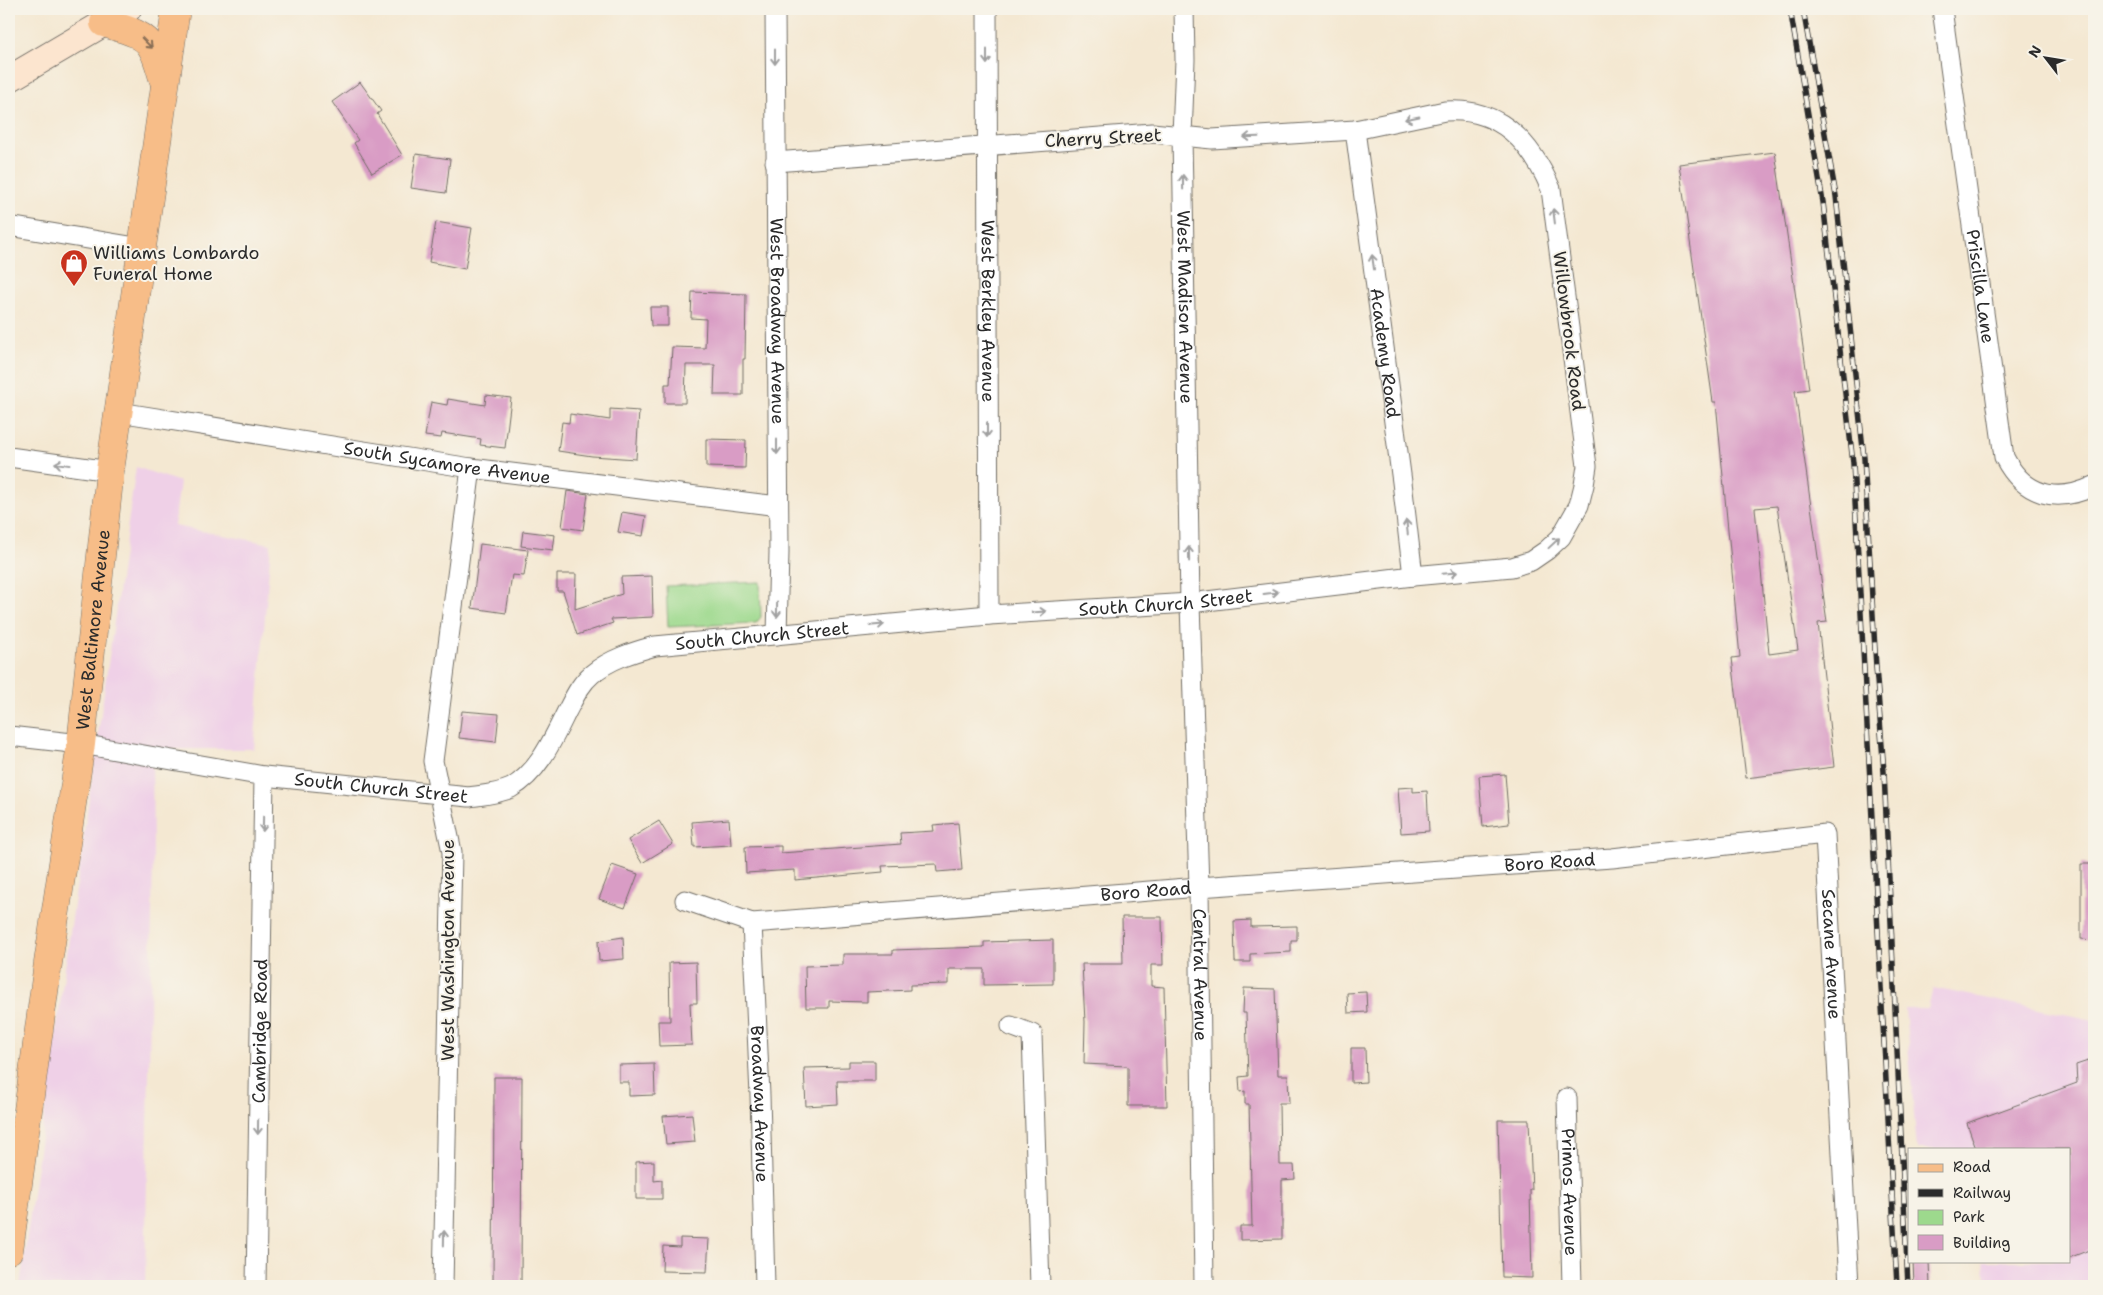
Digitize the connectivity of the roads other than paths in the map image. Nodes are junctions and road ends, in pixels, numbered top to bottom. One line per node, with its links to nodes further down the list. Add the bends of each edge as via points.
1 (128, 9): 7 (main road)
2 (176, 9): 9 (main road, West Baltimore Avenue)
3 (775, 9): 14 (street, West Broadway Avenue, one-way to 14)
4 (987, 9): 13 (street, West Berkley Avenue, one-way to 13)
5 (1184, 9): 12 (street, West Madison Avenue)
6 (1942, 9): 21 (street, Priscilla Lane, via 2004,457 2012,472 2023,482 2050,496 2079,493)
7 (104, 23): 8 (main road); 9 (main road, one-way to 9, via 134,33 152,46)
8 (9, 79)
9 (166, 86): 16 (main road, West Baltimore Avenue)
10 (1460, 110): 11 (street, Cherry Street, one-way to 11); 23 (street, Willowbrook Road, one-way to 10, via 1530,561 1561,537 1579,505 1587,466 1551,189 1522,139 1505,125)
11 (1356, 130): 12 (street, Cherry Street, one-way to 12, via 1212,139); 24 (street, Academy Road, one-way to 11)
12 (1182, 136): 13 (street, Cherry Street, via 1152,133); 25 (street, West Madison Avenue, one-way to 12)
13 (987, 146): 14 (street, Cherry Street); 26 (street, West Berkley Avenue, one-way to 26)
14 (775, 162): 22 (street, West Broadway Avenue, one-way to 22)
15 (9, 226): 16 (street)
16 (142, 248): 17 (main road, West Baltimore Avenue)
17 (119, 412): 19 (street, South Sycamore Avenue); 20 (main road, West Baltimore Avenue)
18 (9, 457): 20 (street, one-way to 18)
19 (471, 468): 22 (street, South Sycamore Avenue); 31 (street, West Washington Avenue, via 433,761)
20 (110, 471): 29 (main road, West Baltimore Avenue)
21 (2094, 486)
22 (778, 506): 27 (street, West Broadway Avenue, one-way to 27)
23 (1512, 567): 24 (street, South Church Street, one-way to 23)
24 (1413, 576): 25 (street, South Church Street, one-way to 24)
25 (1190, 603): 26 (street, South Church Street, one-way to 25); 33 (street, Central Avenue)
26 (989, 615): 27 (street, South Church Street, one-way to 26)
27 (777, 634): 31 (street, South Church Street, via 655,646 610,662 592,674 578,690 533,770 511,788 470,797)
28 (9, 736): 29 (street, South Church Street)
29 (81, 744): 30 (street, South Church Street); 38 (main road, West Baltimore Avenue)
30 (264, 776): 31 (street, South Church Street); 39 (street, Cambridge Road, one-way to 39)
31 (441, 794): 40 (street, West Washington Avenue, one-way to 31, via 452,852)
32 (1612, 858): 33 (street, Boro Road); 45 (street, Secane Avenue, via 1824,834)
33 (1199, 887): 35 (street, Boro Road); 43 (street, Central Avenue)
34 (684, 900): 35 (street, Boro Road)
35 (752, 923): 41 (street, Broadway Avenue)
36 (1011, 1026): 42 (street, via 1032,1034)
37 (1566, 1098): 44 (street, Primos Avenue)
38 (9, 1250)
39 (256, 1286)
40 (443, 1286)
41 (764, 1286)
42 (1040, 1286)
43 (1204, 1286)
44 (1572, 1286)
45 (1849, 1286)

